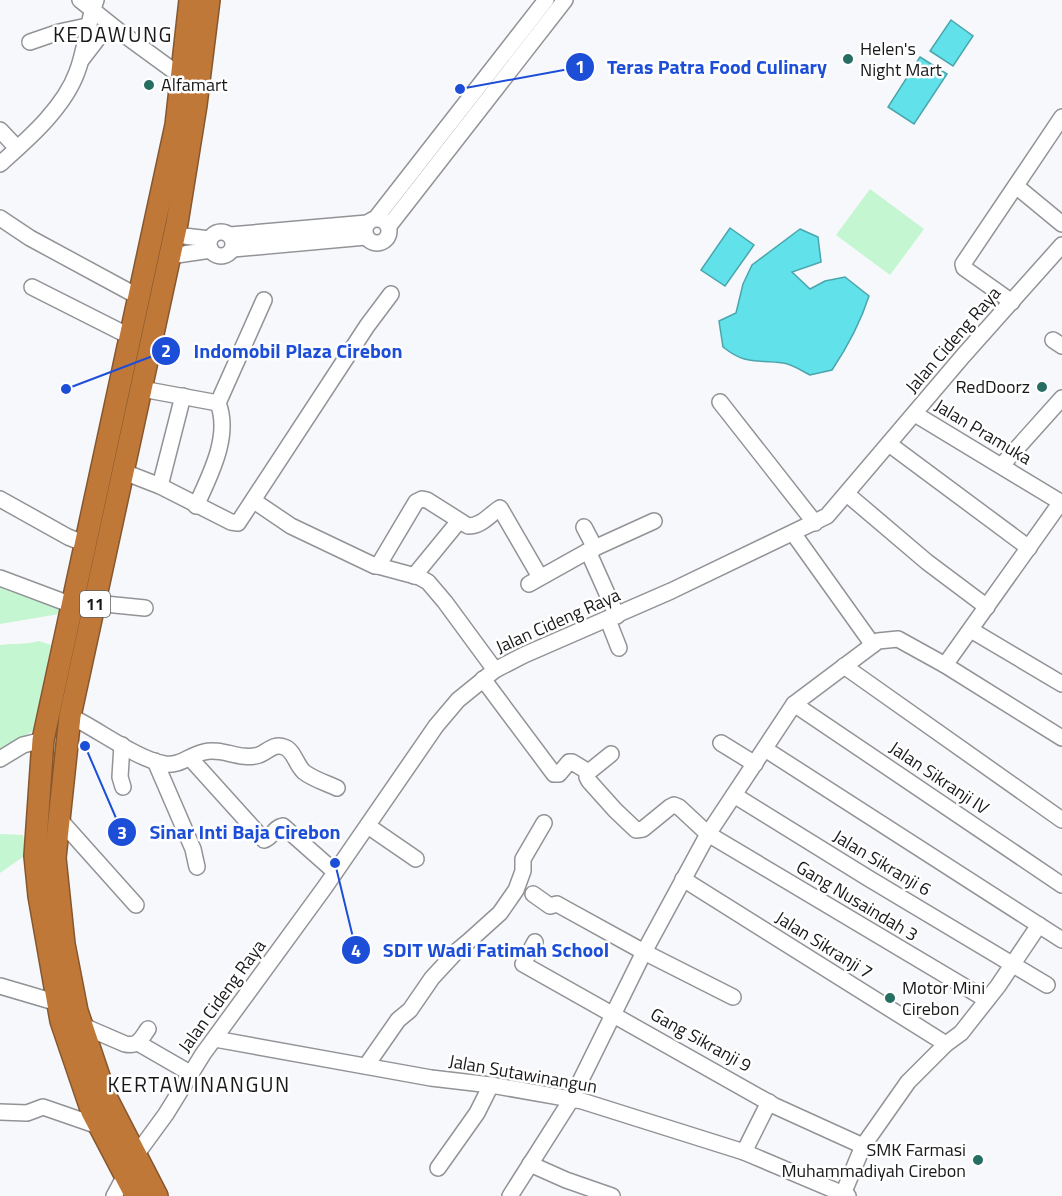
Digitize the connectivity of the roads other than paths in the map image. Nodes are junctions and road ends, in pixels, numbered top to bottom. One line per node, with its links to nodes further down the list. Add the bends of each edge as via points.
1 (80, 0): 6 (street)
2 (190, 0): 11 (highway, 11)
3 (209, 0): 12 (highway, 11)
4 (546, 0): 20 (street)
5 (565, 0): 20 (street)
6 (94, 5): 7 (street); 8 (street)
7 (110, 24): 10 (street); 11 (street)
8 (87, 26): 9 (street); 10 (street)
9 (30, 42)
10 (80, 61): 15 (street, via 64,96)
11 (182, 77): 12 (highway, 11)
12 (188, 104): 21 (highway, 11); 27 (highway, 11, via 165,179)
13 (1062, 117): 17 (street)
14 (0, 129): 15 (street)
15 (18, 148): 16 (street)
16 (0, 164)
17 (1016, 186): 19 (street); 29 (street, via 963,264)
18 (0, 218): 27 (street)
19 (1062, 224)
20 (375, 226): 22 (street, via 231,242 225,232 216,233)
21 (175, 235): 22 (street); 24 (highway, 11)
22 (211, 245): 24 (street)
23 (1062, 245): 29 (street, Jalan Cideng Raya)
24 (170, 256): 31 (highway, 11)
25 (32, 287): 30 (street)
26 (391, 294): 43 (street)
27 (139, 297): 30 (highway, 11)
28 (264, 300): 35 (street)
29 (1011, 302): 36 (street, Jalan Cideng Raya)
30 (130, 337): 51 (highway, 11)
31 (142, 389): 32 (street); 39 (highway, 11)
32 (183, 396): 35 (street); 40 (street)
33 (1062, 399): 38 (street)
34 (720, 402): 48 (street)
35 (218, 403): 45 (street, via 223,427 213,467)
36 (915, 414): 37 (street, Jalan Cideng Raya); 38 (street, Jalan Pramuka)
37 (889, 444): 41 (street, Jalan Cideng Raya); 52 (street)
38 (1002, 465): 44 (street, Jalan Pramuka)
39 (124, 472): 40 (street); 57 (highway, 11)
40 (159, 486): 45 (street)
41 (847, 494): 48 (street, Jalan Cideng Raya, via 827,516); 59 (street)
42 (0, 499): 51 (street)
43 (254, 501): 45 (street, via 241,521 235,523); 54 (street, via 291,526)
44 (1062, 503): 52 (street)
45 (195, 506)
46 (459, 521): 53 (street, via 474,526 501,509 534,580); 54 (street, via 427,500 416,502); 55 (street)
47 (654, 521): 53 (street)
48 (815, 522): 50 (street, Jalan Cideng Raya)
49 (584, 527): 53 (street)
50 (793, 533): 61 (street, Jalan Cideng Raya); 63 (street)
51 (86, 544): 58 (highway, 11)
52 (1029, 548): 59 (street)
53 (592, 549): 61 (street)
54 (378, 566): 55 (street)
55 (414, 576): 67 (street, via 428,582 440,596)
56 (0, 578): 58 (street)
57 (95, 603): 60 (street); 70 (highway, 11)
58 (72, 605): 72 (highway, 11)
59 (987, 607): 62 (street)
60 (145, 608)
61 (612, 618): 64 (street); 67 (street, Jalan Cideng Raya, via 524,655)
62 (970, 630): 65 (street); 68 (street)
63 (873, 645): 65 (street, via 898,639); 66 (street)
64 (619, 648)
65 (945, 665): 71 (street)
66 (844, 666): 69 (street); 86 (street)
67 (489, 675): 81 (street, via 552,773 559,774 569,762); 88 (street, Jalan Cideng Raya, via 458,700 436,726)
68 (1062, 684)
69 (794, 704): 75 (street); 94 (street, Jalan Sikranji IV)
70 (70, 716): 74 (street); 85 (highway, 11)
71 (1062, 738)
72 (43, 740): 78 (street, via 23,745); 106 (highway, 11, via 35,856)
73 (721, 742): 80 (street)
74 (122, 745): 79 (street); 82 (street)
75 (765, 749): 80 (street); 97 (street)
76 (611, 754): 81 (street)
77 (190, 758): 79 (street, via 180,763); 83 (street, via 211,751 240,757 258,755 282,746 304,771); 92 (street, via 264,840 283,826)
78 (0, 759)
79 (155, 761): 91 (street)
80 (755, 764): 84 (street)
81 (587, 771): 89 (street, Gang Nusaindah 3, via 589,781 636,830 643,829 674,805)
82 (123, 787)
83 (337, 788)
84 (734, 795): 89 (street); 101 (street, Jalan Sikranji 6)
85 (60, 820): 96 (street); 108 (highway, 11, via 55,858 62,933)
86 (1062, 820)
87 (544, 823): 113 (street, via 523,859 524,871 516,890 500,913 432,978)
88 (368, 826): 90 (street); 92 (street, Jalan Cideng Raya)
89 (708, 834): 93 (street); 105 (street, Gang Nusaindah 3)
90 (416, 859)
91 (197, 867)
92 (335, 872): 110 (street, Jalan Cideng Raya)
93 (683, 879): 100 (street); 112 (street, Jalan Sikranji 7)
94 (1062, 885)
95 (533, 894): 100 (street)
96 (136, 905)
97 (1039, 925): 98 (street); 101 (street)
98 (1062, 940)
99 (535, 942): 107 (street, Gang Sikranji 9, via 523,964)
100 (644, 952): 104 (street); 107 (street)
101 (1012, 962): 102 (street, Jalan Sikranji 6); 105 (street)
102 (1047, 985)
103 (0, 986): 106 (street)
104 (733, 997)
105 (987, 1000): 112 (street, via 961,1034)
106 (58, 1003): 119 (highway, 11)
107 (613, 1014): 116 (street); 117 (street, Gang Sikranji 9)
108 (81, 1025): 111 (street, via 125,1044); 122 (highway, 11, via 106,1097)
109 (148, 1029): 111 (street)
110 (215, 1039): 113 (street, Jalan Sutawinangun); 114 (street, Jalan Cideng Raya)
111 (138, 1043): 114 (street)
112 (946, 1044): 120 (street, via 908,1082)
113 (366, 1066): 115 (street, Jalan Sutawinangun)
114 (190, 1073): 122 (street, Jalan Cideng Raya)
115 (491, 1085): 116 (street, Jalan Sutawinangun); 124 (street, via 477,1113)
116 (571, 1100): 121 (street, Jalan Sutawinangun); 123 (street)
117 (769, 1102): 120 (street, Gang Sikranji 9); 121 (street)
118 (0, 1112): 119 (street, via 27,1113 43,1107)
119 (98, 1126): 125 (highway, 11)
120 (864, 1146): 126 (street)
121 (744, 1152): 126 (street, Jalan Sutawinangun)
122 (136, 1155): 125 (street, Jalan Cideng Raya); 129 (highway, 11)
123 (530, 1164): 130 (street); 131 (street)
124 (438, 1168)
125 (124, 1174): 127 (street, Jalan Cideng Raya); 128 (highway, 11)
126 (845, 1195)
127 (114, 1196)
128 (136, 1196)
129 (157, 1196)
130 (510, 1196)
131 (612, 1196)

